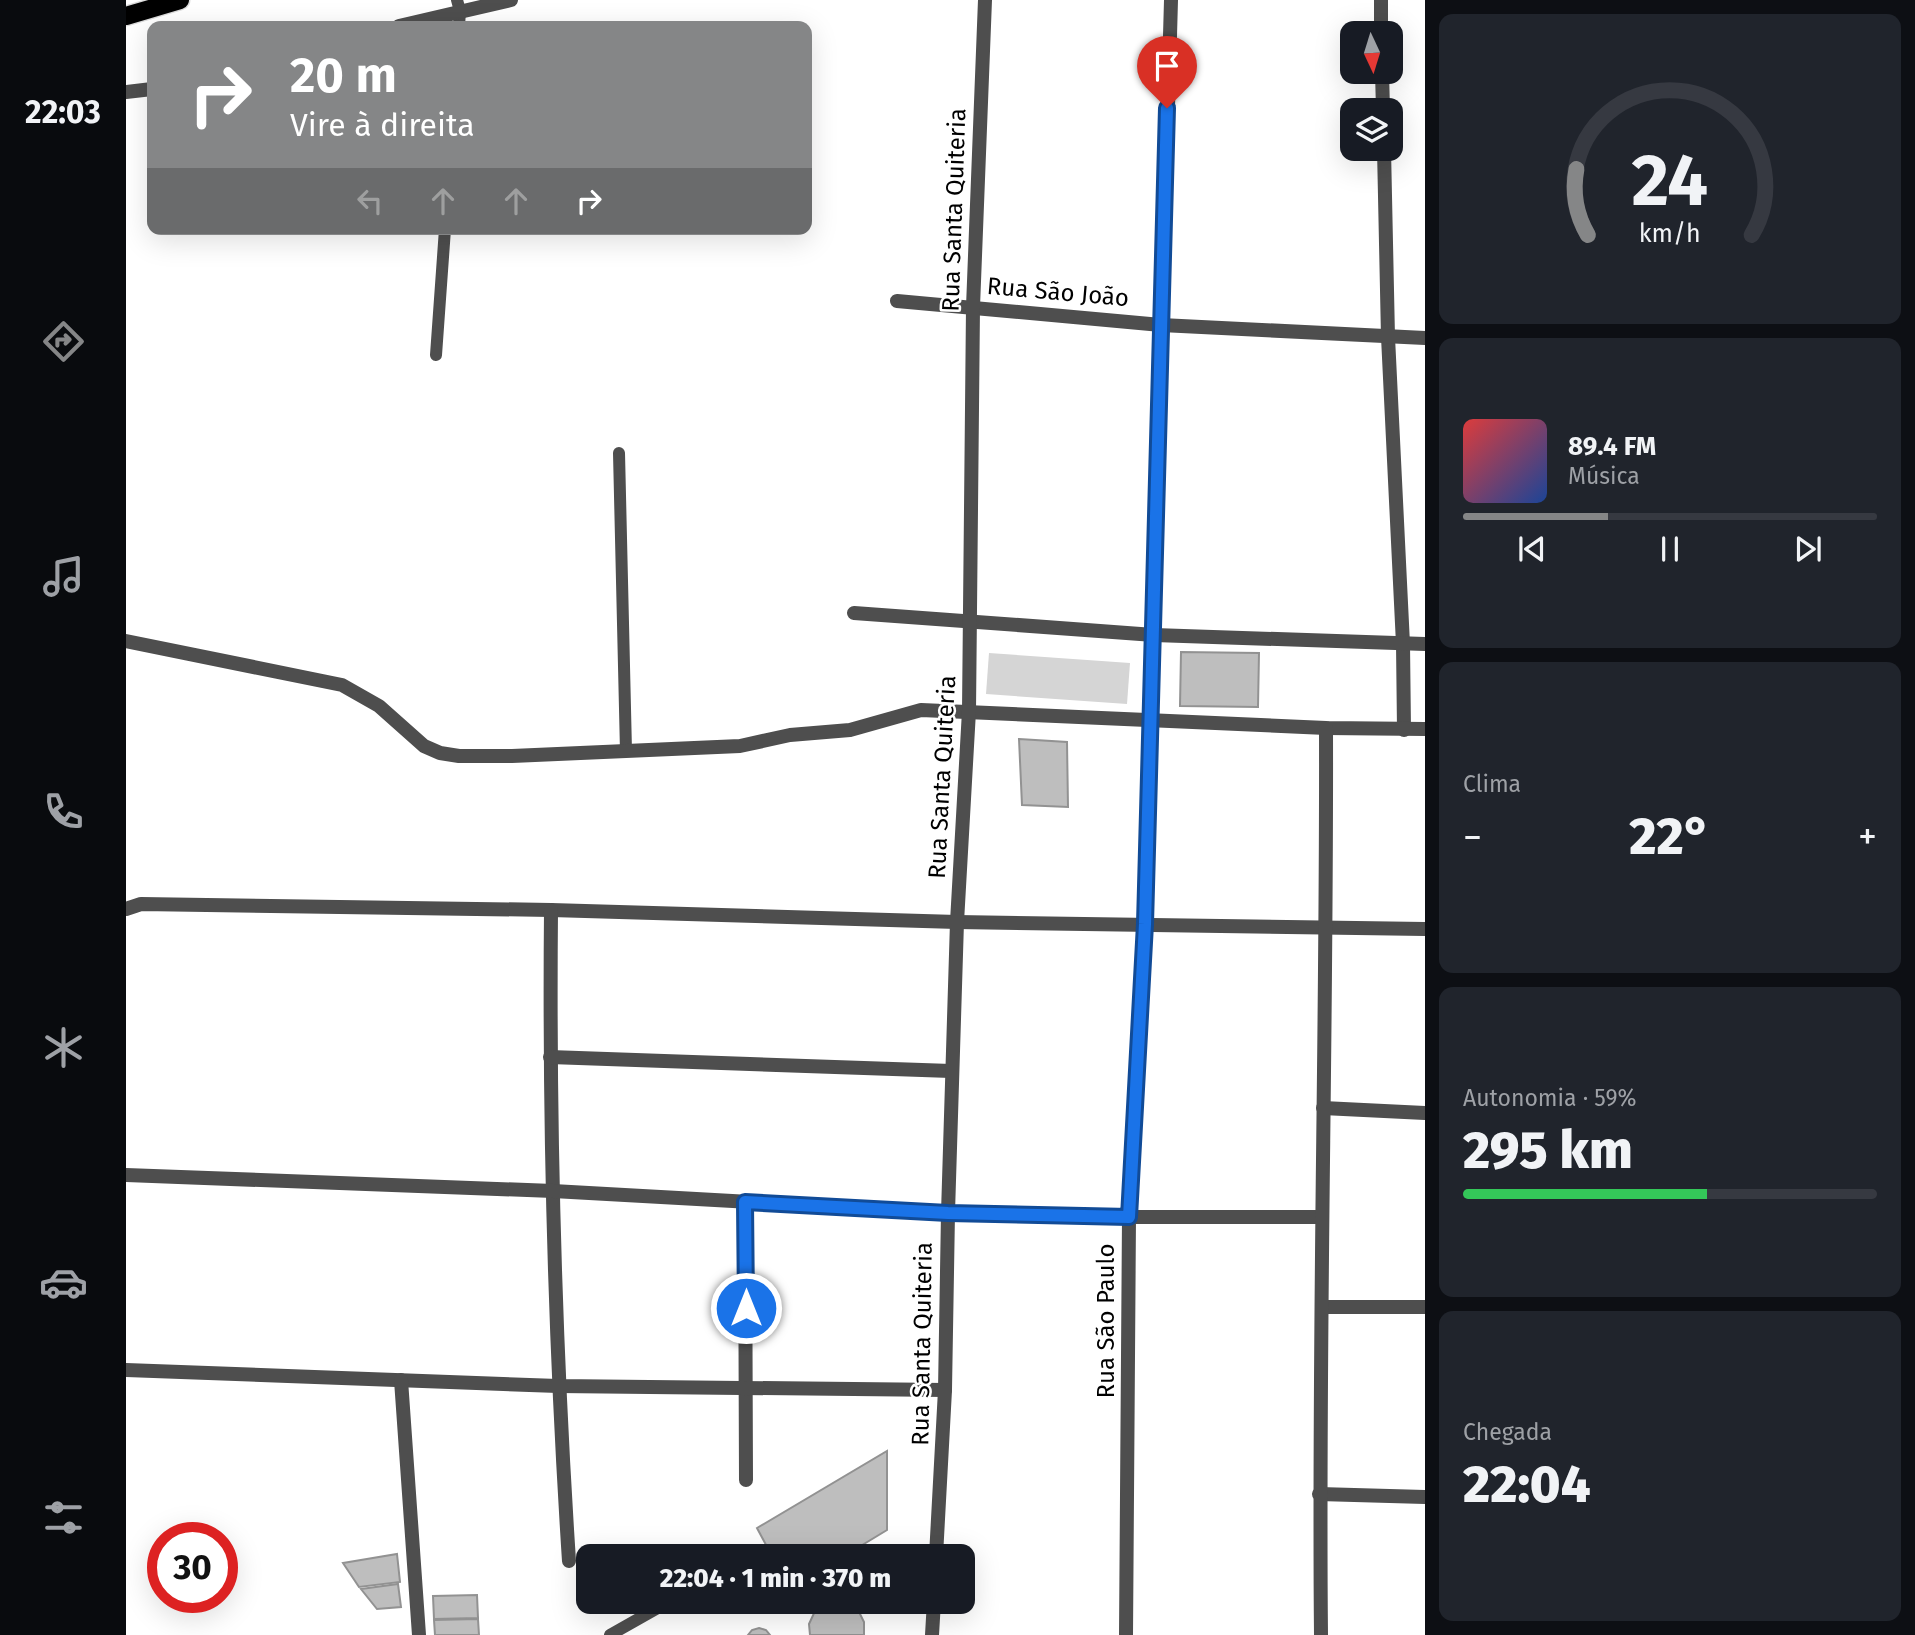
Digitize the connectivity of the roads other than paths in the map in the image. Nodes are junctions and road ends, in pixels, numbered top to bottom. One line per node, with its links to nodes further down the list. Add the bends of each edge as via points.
1 (180, 0): 7 (main road)
2 (511, 0): 6 (street)
3 (985, 0): 15 (street, Rua Santa Quiteria)
4 (1171, 0): 16 (street, Rua São Paulo)
5 (1381, 0): 9 (street)
6 (459, 12): 8 (street)
7 (126, 16)
8 (420, 21)
9 (1381, 21)
10 (147, 90): 11 (street)
11 (126, 92)
12 (1384, 161): 17 (street)
13 (445, 235): 19 (lane)
14 (897, 301): 15 (street, Rua São João)
15 (973, 307): 16 (street, Rua São João); 22 (street, Rua Santa Quiteria)
16 (1161, 325): 17 (street, Rua São João); 23 (street, Rua São Paulo)
17 (1388, 337): 18 (street, Rua São João); 25 (street)
18 (1425, 338)
19 (436, 355)
20 (619, 453): 32 (lane)
21 (854, 613): 22 (street)
22 (971, 621): 23 (street); 27 (street, Rua Santa Quiteria)
23 (1154, 635): 25 (street); 28 (street, Rua São Paulo)
24 (126, 640): 32 (street, via 342,685 379,706 424,746 440,752 512,756)
25 (1403, 644): 26 (street); 31 (street)
26 (1425, 644)
27 (969, 711): 28 (street); 32 (street, via 921,710 850,730 790,735 740,746); 35 (street, Rua Santa Quiteria)
28 (1151, 722): 29 (street); 36 (street, Rua São Paulo)
29 (1326, 729): 31 (street); 37 (street)
30 (1425, 729): 31 (street)
31 (1404, 730)
32 (626, 751)
33 (126, 909): 34 (street, via 141,904)
34 (551, 910): 35 (street); 39 (street)
35 (957, 922): 36 (street); 40 (street, Rua Santa Quiteria)
36 (1145, 924): 37 (street); 47 (street, Rua São Paulo)
37 (1326, 926): 38 (street); 41 (street)
38 (1425, 929)
39 (550, 1057): 40 (street); 44 (street)
40 (951, 1071): 46 (street, Rua Santa Quiteria)
41 (1322, 1108): 42 (street); 48 (street)
42 (1425, 1113)
43 (126, 1175): 44 (street)
44 (554, 1191): 45 (street); 53 (street)
45 (745, 1202): 46 (street); 54 (street)
46 (948, 1213): 47 (street); 55 (street, Rua Santa Quiteria)
47 (1129, 1217): 48 (street); 66 (street, Rua São Paulo)
48 (1320, 1217): 49 (street)
49 (1323, 1307): 50 (street); 57 (street)
50 (1425, 1307)
51 (126, 1370): 52 (street)
52 (401, 1380): 53 (street); 63 (street)
53 (558, 1385): 54 (street); 60 (street)
54 (747, 1387): 55 (street); 56 (street)
55 (945, 1390): 59 (street, Rua Santa Quiteria)
56 (746, 1480)
57 (1319, 1494): 58 (street); 67 (street)
58 (1425, 1497)
59 (937, 1544)
60 (569, 1562)
61 (647, 1614): 64 (lane)
62 (933, 1614): 65 (street)
63 (419, 1635)
64 (610, 1635)
65 (932, 1635)
66 (1126, 1635)
67 (1321, 1635)

